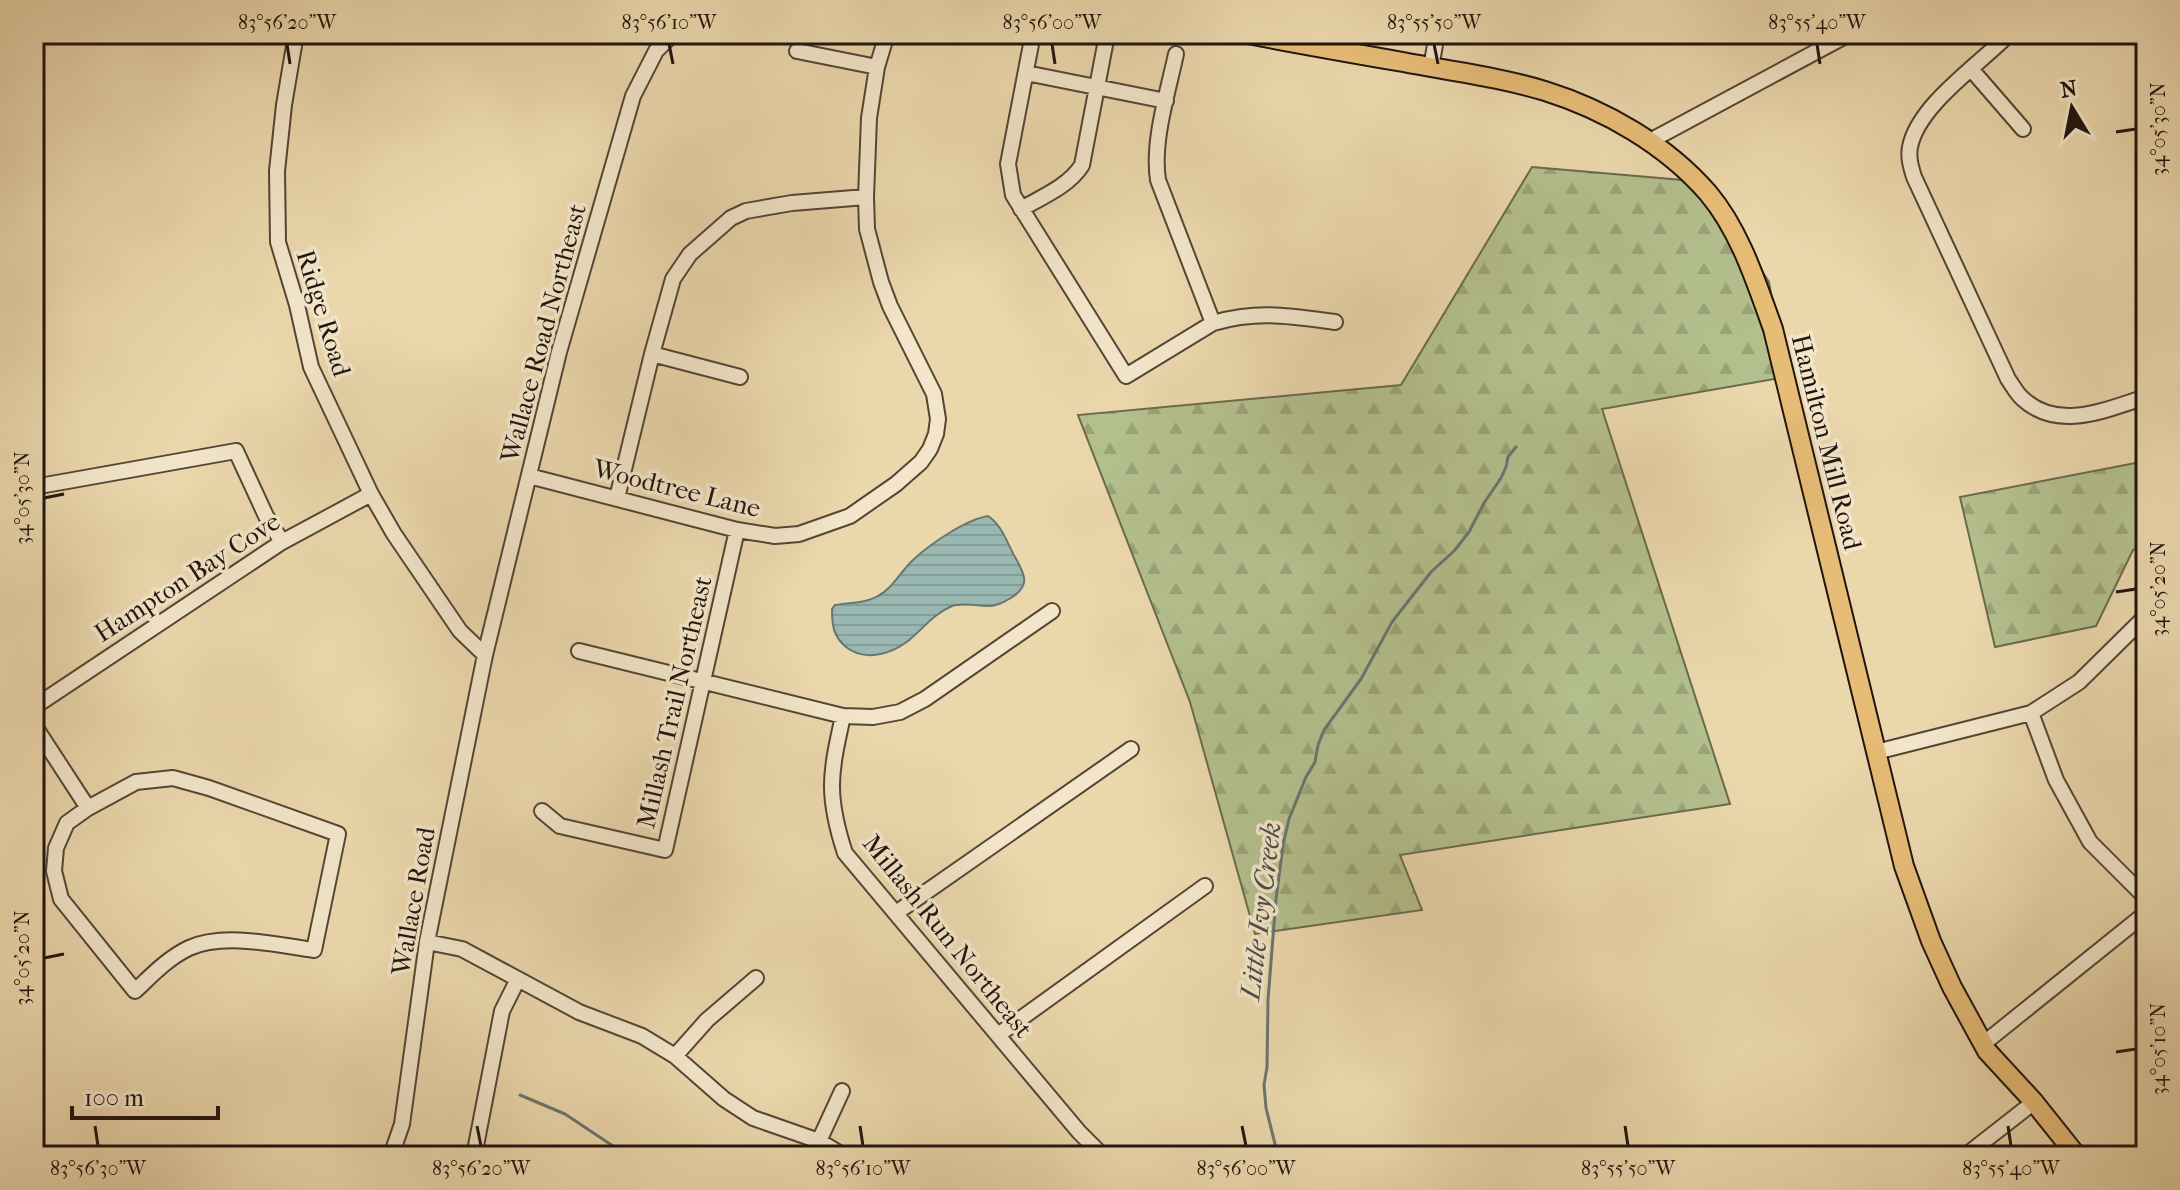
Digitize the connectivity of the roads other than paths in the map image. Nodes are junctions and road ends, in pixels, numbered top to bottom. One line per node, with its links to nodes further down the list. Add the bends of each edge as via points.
1 (296, 34): 29 (street, Ridge Road, via 277,171 278,242 311,367)
2 (673, 34): 27 (street, Wallace Road Northeast, via 656,51 633,96)
3 (887, 34): 12 (street, Woodtree Lane)
4 (1033, 34): 15 (street)
5 (1248, 34): 13 (main road, Hamilton Mill Road)
6 (1437, 34): 13 (street)
7 (1849, 34): 19 (street)
8 (2009, 34): 14 (street)
9 (1106, 40): 16 (street)
10 (797, 51): 12 (street)
11 (1176, 54): 17 (street)
12 (877, 67): 20 (street, Woodtree Lane)
13 (1431, 67): 19 (main road, Hamilton Mill Road, via 1545,91 1597,111)
14 (1971, 69): 18 (street); 26 (street, via 1928,111 1910,146 1909,162 2008,379 2034,408 2065,416 2085,416)
15 (1026, 73): 16 (street); 21 (street, via 1008,164)
16 (1098, 87): 17 (street); 21 (street, via 1082,165)
17 (1166, 101): 23 (street, via 1155,166)
18 (2023, 129)
19 (1650, 141): 43 (main road, Hamilton Mill Road, via 1709,194 1750,265 1773,329)
20 (866, 197): 24 (street, via 763,207 731,218 690,254 673,279); 31 (street, Woodtree Lane, via 867,229 881,282 934,394 936,434 921,462 850,516 799,534)
21 (1021, 209): 23 (street, via 1126,376)
22 (1335, 322): 23 (street, via 1261,314)
23 (1213, 323)
24 (652, 354): 25 (street); 30 (street)
25 (740, 377)
26 (2146, 397)
27 (529, 476): 30 (street, Woodtree Lane); 36 (street, Wallace Road Northeast)
28 (34, 487): 32 (street, via 236,451)
29 (371, 494): 32 (street, Hampton Bay Cove); 36 (street, Ridge Road, via 431,591)
30 (617, 498): 31 (street, Woodtree Lane)
31 (737, 530): 37 (street, Millash Trail Northeast)
32 (282, 542): 38 (street, Hampton Bay Cove)
33 (1052, 611): 40 (street, via 900,712)
34 (2146, 616): 39 (street, via 2079,682)
35 (579, 651): 37 (street)
36 (485, 655): 50 (street, Wallace Road)
37 (703, 680): 40 (street); 45 (street, Millash Trail Northeast, via 665,850 560,826)
38 (34, 707)
39 (2031, 713): 43 (street); 47 (street, via 2056,780 2090,842)
40 (843, 716): 48 (street, Millash Run Northeast, via 832,765 835,822 845,853)
41 (34, 725): 44 (street)
42 (1131, 749): 48 (street)
43 (1876, 752): 54 (main road, Hamilton Mill Road, via 1904,866 1931,941)
44 (88, 808): 44 (street, via 136,782 173,778 338,834 314,950 230,939 191,947 135,991 61,899 54,871 56,848 67,823)
45 (542, 811)
46 (1205, 886): 53 (street)
47 (2146, 898)
48 (896, 913): 53 (street, Millash Run Northeast)
49 (2146, 913): 54 (street)
50 (427, 942): 52 (street, via 462,949); 59 (street, Wallace Road, via 402,1124)
51 (756, 978): 55 (street)
52 (518, 979): 55 (street); 60 (street, via 502,1011)
53 (998, 1035): 62 (street, Millash Run Northeast)
54 (1983, 1044): 57 (main road, Hamilton Mill Road)
55 (675, 1056): 58 (street, via 753,1118)
56 (842, 1091): 58 (street)
57 (2034, 1102): 63 (street); 64 (main road, Hamilton Mill Road)
58 (819, 1141): 61 (street)
59 (391, 1156)
60 (474, 1156)
61 (844, 1156)
62 (1103, 1156)
63 (1965, 1156)
64 (2077, 1156)

